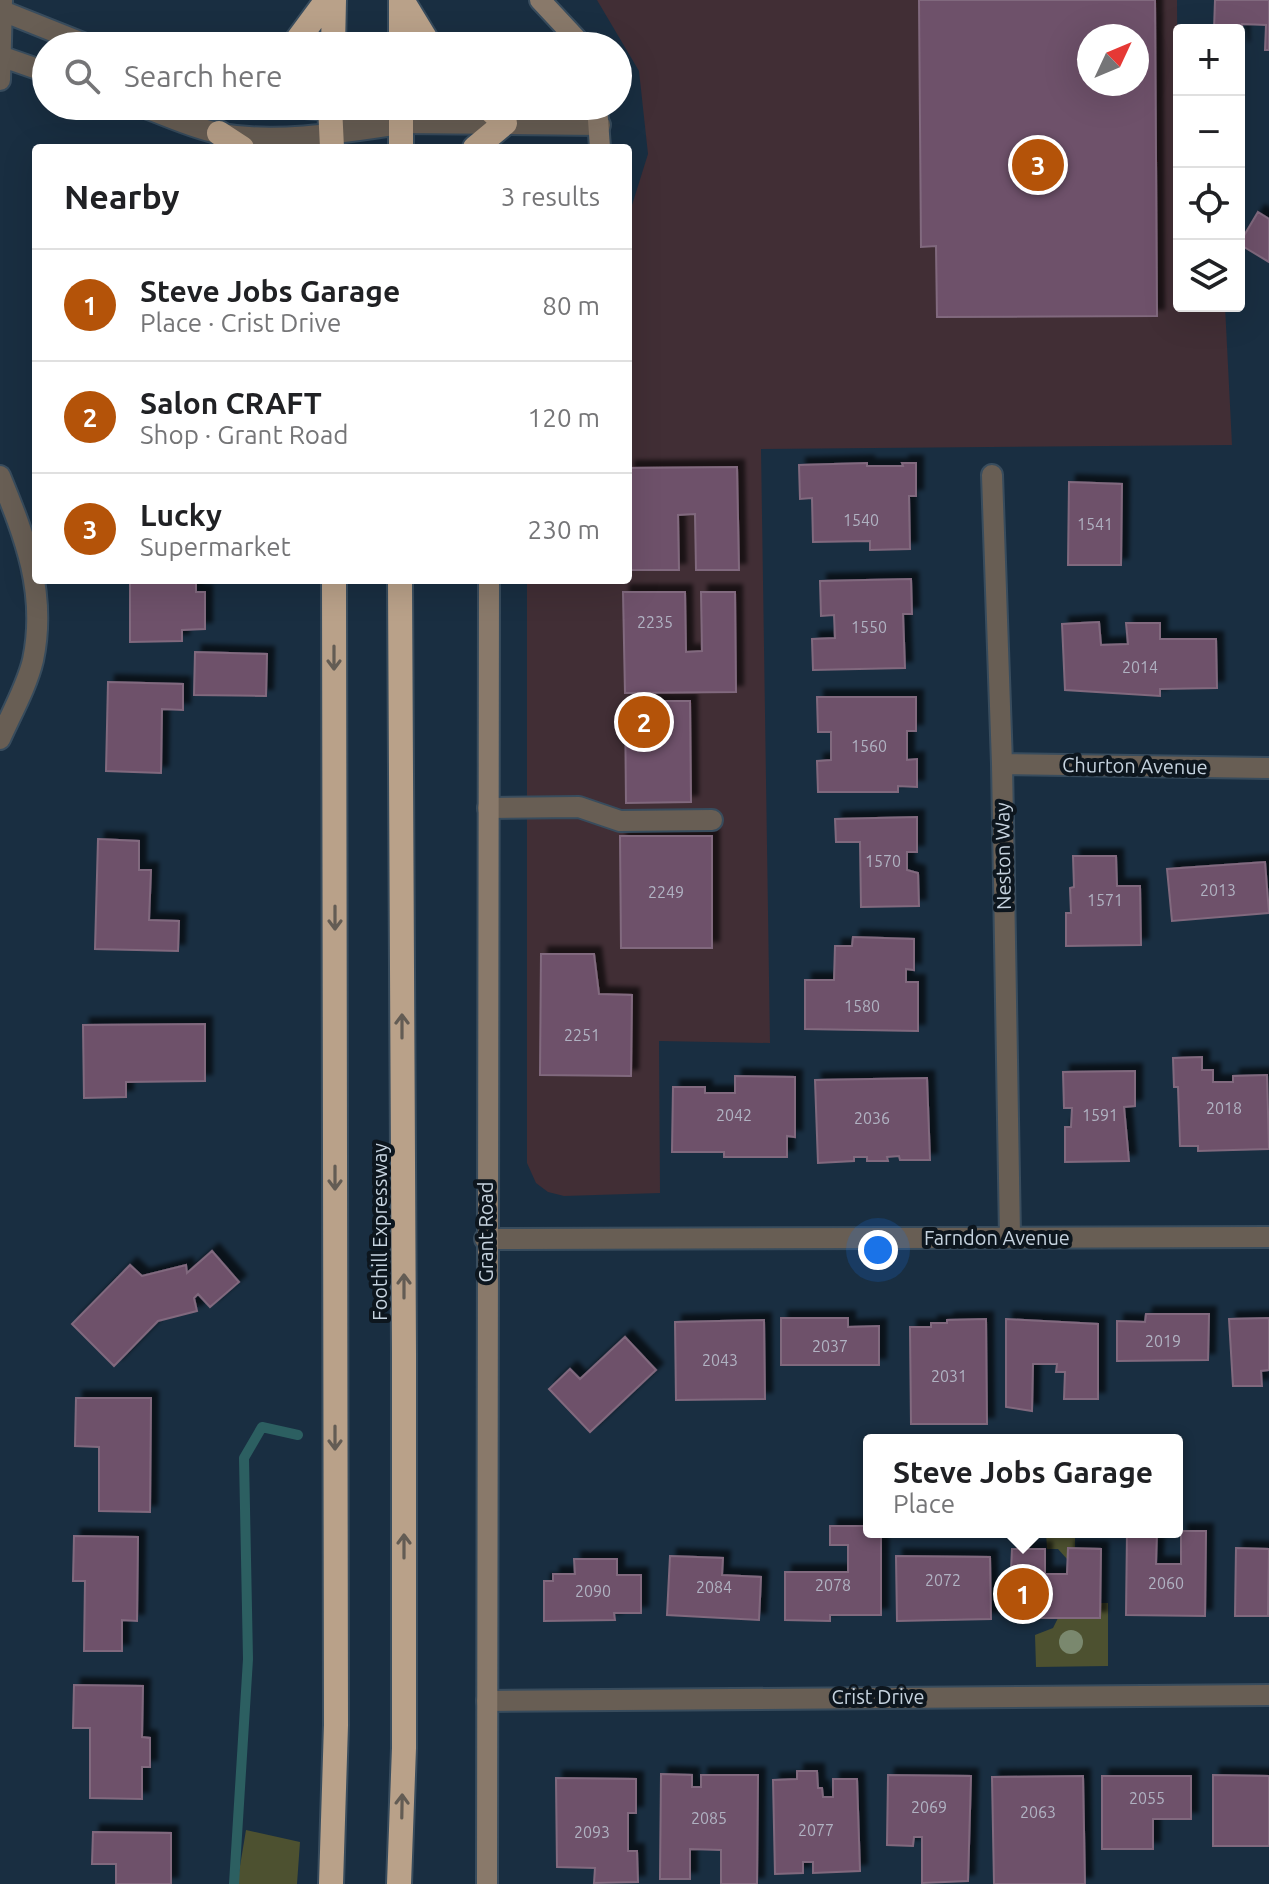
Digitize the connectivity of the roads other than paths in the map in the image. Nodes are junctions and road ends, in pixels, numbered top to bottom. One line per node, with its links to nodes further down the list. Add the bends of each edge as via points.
1 (327, 0): 7 (highway)
2 (334, 0): 8 (highway)
3 (402, 0): 9 (highway); 10 (highway)
4 (540, 0): 11 (street)
5 (1, 7): 6 (street); 12 (street)
6 (56, 32)
7 (303, 32)
8 (333, 32)
9 (401, 32)
10 (421, 32)
11 (570, 32)
12 (2, 56): 13 (street); 14 (street)
13 (32, 67)
14 (0, 80)
15 (181, 120): 24 (street)
16 (362, 120): 23 (street)
17 (401, 120): 26 (highway)
18 (466, 120): 22 (street)
19 (502, 120): 22 (highway)
20 (540, 120): 22 (street)
21 (599, 120): 28 (street)
22 (505, 123): 27 (highway)
23 (331, 124): 24 (street)
24 (219, 133): 25 (highway)
25 (236, 144)
26 (401, 144)
27 (480, 144)
28 (600, 144)
29 (992, 475): 37 (street, Neston Way)
30 (0, 476): 31 (street)
31 (32, 562)
32 (36, 584): 36 (street, via 32,661)
33 (334, 584): 46 (highway, one-way to 46, via 336,1725)
34 (400, 584): 47 (highway, Foothill Expressway, one-way to 34, via 404,1748)
35 (489, 584): 39 (street, Grant Road)
36 (0, 739)
37 (1002, 764): 38 (street, Churton Avenue); 41 (street, Neston Way)
38 (1269, 768)
39 (488, 808): 40 (street, via 579,807 620,821); 43 (street, Grant Road)
40 (712, 820)
41 (1010, 1237): 42 (street, Farndon Avenue); 43 (street, Farndon Avenue)
42 (1269, 1237)
43 (485, 1239): 45 (street, Grant Road)
44 (1269, 1695): 45 (street, Crist Drive)
45 (487, 1701): 48 (street, Grant Road)
46 (331, 1884)
47 (399, 1884)
48 (487, 1884)

